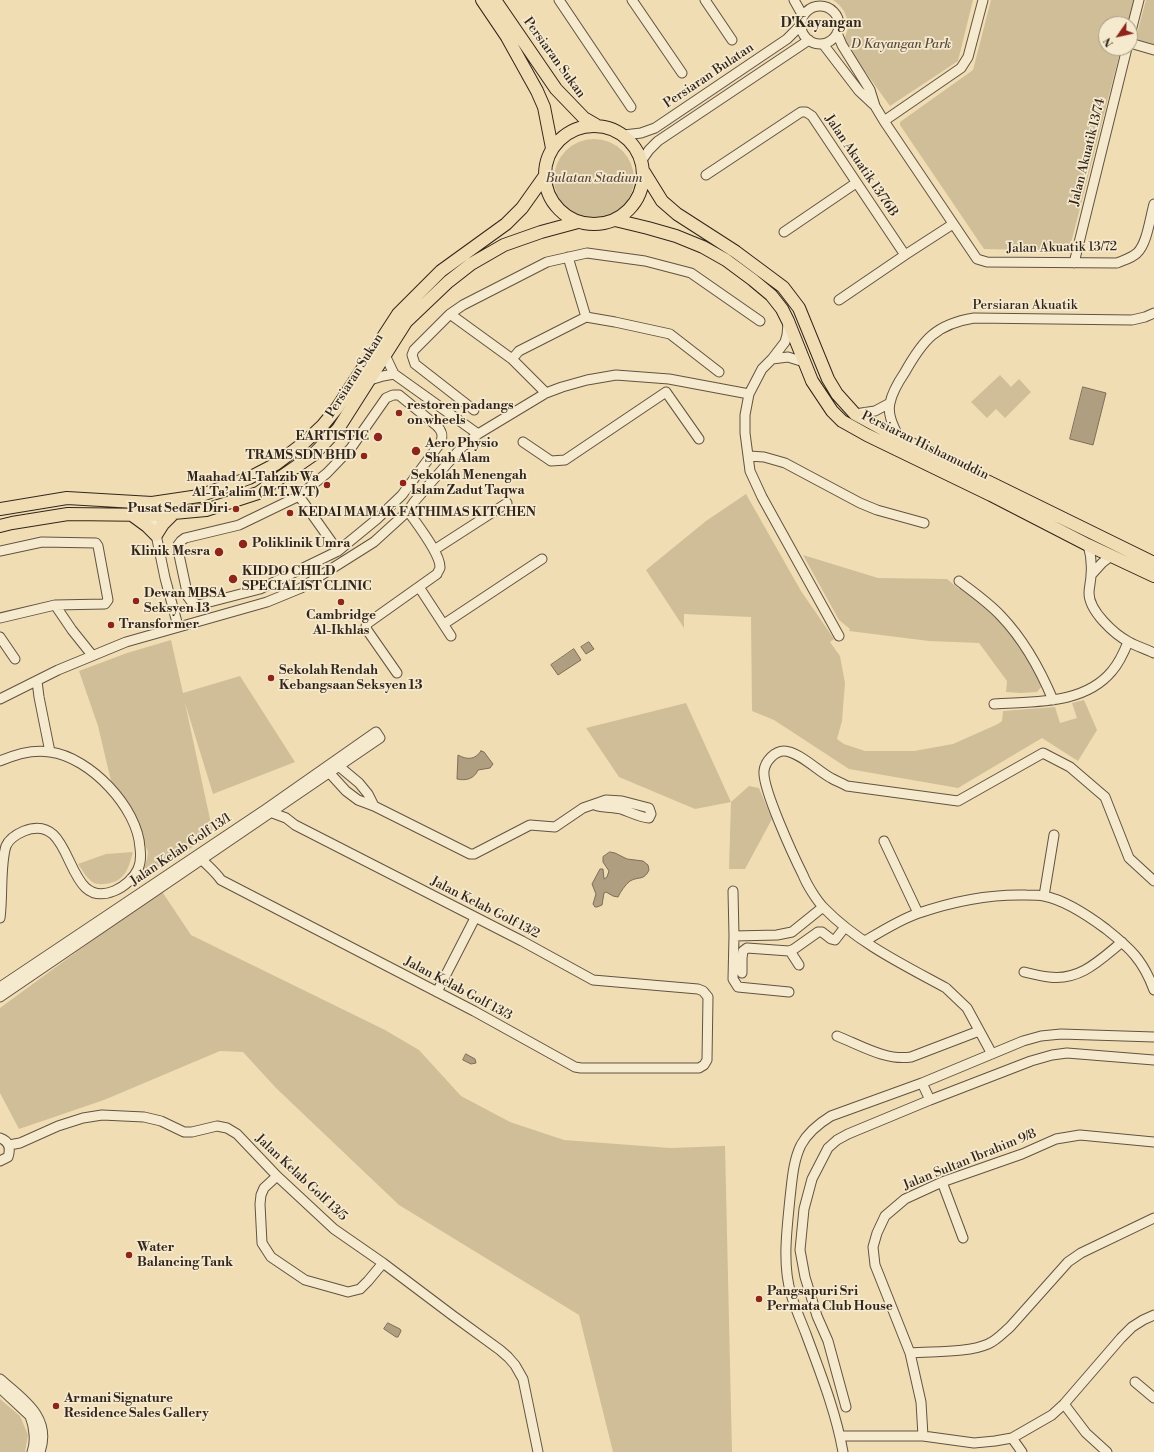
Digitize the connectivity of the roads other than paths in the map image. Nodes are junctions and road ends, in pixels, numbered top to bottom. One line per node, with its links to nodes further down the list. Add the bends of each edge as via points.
1 (482, 0): 25 (main road, Persiaran Sukan, via 538,91 544,107)
2 (495, 0): 23 (main road, Persiaran Sukan, via 556,89 584,118)
3 (559, 0): 21 (street)
4 (632, 0): 19 (street)
5 (705, 0): 13 (street)
6 (794, 0): 11 (street)
7 (983, 0): 22 (street, via 968,57 961,68)
8 (1139, 0): 10 (street)
9 (812, 3): 11 (street); 12 (street, via 832,10 839,21)
10 (1135, 16)
11 (802, 20): 14 (street, via 803,33); 24 (street, Persiaran Bulatan, via 788,39 655,128)
12 (837, 33): 15 (street, via 829,42); 20 (street, via 870,90)
13 (732, 40)
14 (809, 40): 15 (street); 26 (street, Persiaran Bulatan, via 658,141 649,150)
15 (823, 44): 20 (street, via 859,91)
16 (1138, 45): 17 (street)
17 (1154, 50)
18 (1125, 56): 37 (street, Jalan Akuatik 13/74)
19 (682, 73)
20 (875, 106): 22 (street)
21 (631, 107)
22 (884, 121): 33 (street)
23 (596, 125): 24 (main road, via 611,128); 25 (main road, via 579,127 564,135)
24 (624, 135): 26 (main road, via 636,148)
25 (552, 148): 28 (main road, via 547,157)
26 (643, 166): 31 (main road, via 642,187 637,201); 59 (main road, Persiaran Hishamuddin, via 662,201 677,214 736,252 783,287 799,308 836,394)
27 (706, 176): 29 (street, Jalan Akuatik 13/76B, via 801,112 806,112 812,116)
28 (544, 177): 32 (main road, via 547,192 554,205); 67 (main road, Persiaran Sukan, via 522,208 506,224 441,271 398,314 337,408 305,442 276,464 249,478 199,496)
29 (856, 183): 34 (street); 35 (street, Jalan Akuatik 13/76B)
30 (1154, 204): 37 (street, Jalan Akuatik 13/72, via 1143,246 1137,253 1117,263)
31 (615, 220): 32 (main road, via 591,225); 43 (main road, Persiaran Hishamuddin, via 676,236 726,260 770,295)
32 (578, 222): 44 (main road, Persiaran Sukan, via 504,245 471,264 406,322)
33 (953, 224): 35 (street); 37 (street, Jalan Akuatik 13/72, via 977,259 982,261)
34 (784, 232)
35 (905, 255): 38 (street)
36 (568, 257): 40 (street, via 547,262 463,304); 41 (street); 42 (street, via 587,253 644,261 691,273)
37 (1074, 263)
38 (839, 300)
39 (1154, 313): 57 (street, Persiaran Akuatik, via 1132,320 974,318 954,322 926,340 915,354)
40 (450, 314): 45 (street); 58 (street, via 414,350 413,360)
41 (586, 317): 45 (street, via 519,351); 48 (street, via 670,334)
42 (760, 321)
43 (788, 321): 46 (street, via 785,342); 47 (main road, Persiaran Hishamuddin)
44 (384, 355): 49 (street); 51 (main road, Persiaran Sukan)
45 (512, 359): 53 (street)
46 (772, 359): 47 (street, via 788,357); 55 (street, via 762,369)
47 (804, 362): 79 (main road, Persiaran Hishamuddin, via 812,381 842,421)
48 (719, 372)
49 (394, 374): 51 (street); 54 (street)
50 (670, 379): 52 (street); 53 (street, via 616,375 587,380); 55 (street)
51 (370, 380): 73 (main road, Persiaran Sukan, via 338,429 313,456 258,493 206,510)
52 (666, 392): 62 (street); 63 (street, via 565,460 551,461)
53 (546, 393): 60 (street)
54 (423, 394): 56 (street, via 407,395); 60 (street)
55 (749, 394): 64 (street, via 745,414)
56 (403, 398): 65 (street, via 437,426 441,431 442,442); 66 (street, via 399,395 386,398 351,448 327,473)
57 (890, 403): 59 (street, via 875,411); 61 (street, via 891,420)
58 (474, 410)
59 (855, 414): 61 (main road, Persiaran Hishamuddin)
60 (478, 434): 69 (street, via 461,448)
61 (899, 438): 87 (main road, Persiaran Hishamuddin)
62 (699, 439)
63 (523, 442)
64 (748, 456): 76 (street, via 785,463 877,510); 99 (street, via 750,471 762,497)
65 (402, 495): 69 (street); 83 (street)
66 (299, 496): 80 (street, via 239,525 185,538 178,545); 83 (street)
67 (165, 501): 68 (main road, Persiaran Sukan); 75 (main road)
68 (137, 502): 71 (main road, Persiaran Sukan, via 67,498); 75 (main road)
69 (414, 502): 72 (street)
70 (507, 503): 81 (street)
71 (0, 509)
72 (408, 511): 81 (street); 93 (street, via 374,542 336,567 301,588)
73 (173, 514): 75 (main road, Persiaran Sukan); 78 (main road)
74 (132, 515): 75 (main road, Persiaran Sukan); 77 (main road, Persiaran Sukan, via 68,514); 78 (main road)
75 (152, 515): 78 (street)
76 (924, 523)
77 (0, 526)
78 (156, 535): 84 (street)
79 (1088, 545): 85 (main road, Persiaran Hishamuddin); 88 (street)
80 (178, 550): 84 (street); 92 (street, via 188,597 198,605)
81 (434, 550): 91 (street, via 440,568 437,574)
82 (0, 551): 94 (street, via 42,542 96,543 107,603)
83 (338, 551): 92 (street)
84 (161, 556): 97 (street)
85 (1111, 556): 88 (street); 89 (main road, Persiaran Hishamuddin)
86 (542, 559): 96 (street)
87 (1154, 563)
88 (1092, 574): 101 (street, via 1089,594 1091,603 1099,617)
89 (1154, 576)
90 (959, 581): 108 (street, via 1000,615 1021,638 1044,678)
91 (420, 587): 96 (street); 105 (street, via 366,626)
92 (260, 589): 93 (street)
93 (267, 602): 97 (street)
94 (56, 605): 95 (street); 103 (street)
95 (0, 618)
96 (444, 624): 98 (street)
97 (178, 626): 103 (street)
98 (451, 636)
99 (839, 636)
100 (0, 637): 104 (street)
101 (1128, 642): 102 (street); 108 (street, via 1112,672 1096,686 1076,696)
102 (1154, 653)
103 (92, 655): 106 (street)
104 (15, 659)
105 (397, 673)
106 (37, 680): 107 (street); 111 (street)
107 (0, 699)
108 (1053, 700): 109 (street)
109 (994, 704)
110 (376, 732): 113 (street, Jalan Kelab Golf 13/1)
111 (50, 752): 112 (street, via 21,754); 126 (street, via 77,762 106,783 118,797 137,830 141,857 138,869 129,882 116,890 106,894 95,893 86,889 78,878 59,840 44,830 32,828 15,836 6,846 2,864)
112 (0, 761)
113 (336, 764): 114 (street, Jalan Kelab Golf 13/1); 116 (street, via 359,783)
114 (327, 770): 116 (street, via 346,791 358,800); 117 (street, Jalan Kelab Golf 13/1)
115 (595, 805): 115 (street, via 606,800 622,802 649,808 651,814 649,818 644,818 620,809); 116 (street, via 583,808 555,827 530,825 474,854)
116 (374, 806)
117 (268, 811): 120 (street, Jalan Kelab Golf 13/1); 127 (street, Jalan Kelab Golf 13/2, via 286,818)
118 (1054, 835): 123 (street)
119 (884, 841): 125 (street)
120 (200, 857): 137 (street, Jalan Kelab Golf 13/1); 139 (street, Jalan Kelab Golf 13/3, via 221,880); 141 (street)
121 (1154, 881): 124 (street, via 1129,858 1105,797 1070,767 1043,753 958,801 847,786 791,752 782,751 767,762 764,770 768,795 803,876)
122 (734, 891): 129 (street)
123 (1044, 896): 125 (street, via 979,897); 131 (street, via 1078,911)
124 (823, 907): 128 (street); 129 (street, via 792,932)
125 (918, 913): 130 (street)
126 (0, 918)
127 (475, 918): 139 (street); 147 (street, Jalan Kelab Golf 13/2, via 594,980 703,991 708,997 707,1060)
128 (845, 927): 130 (street); 132 (street, via 835,940 818,932)
129 (734, 936): 140 (street, via 732,979 738,987)
130 (865, 941): 142 (street, via 946,988 967,1008)
131 (1122, 942): 134 (street, via 1092,966 1077,974 1050,977); 136 (street)
132 (790, 951): 133 (street); 135 (street, via 747,948 743,951)
133 (799, 965)
134 (1024, 972)
135 (742, 973)
136 (1151, 973): 138 (street)
137 (0, 986)
138 (1154, 990)
139 (436, 992): 147 (street, Jalan Kelab Golf 13/3, via 581,1068 699,1068)
140 (789, 992)
141 (0, 997)
142 (979, 1031): 143 (street, via 901,1058 891,1057); 145 (street)
143 (837, 1036)
144 (1154, 1037): 145 (street, via 1061,1034 1023,1041)
145 (992, 1054): 148 (street)
146 (1154, 1060): 149 (street, via 1067,1053 1052,1055)
147 (704, 1065)
148 (922, 1083): 149 (street); 161 (street, via 831,1116 808,1133 800,1146 794,1168 786,1262)
149 (930, 1100): 160 (street, via 848,1134 828,1148 812,1179 804,1209 800,1250)
150 (0, 1138): 153 (street)
151 (1154, 1142): 156 (street, Jalan Sultan Ibrahim 9/8, via 1067,1136)
152 (20, 1143): 153 (street, Jalan Kelab Golf 13/5); 154 (street, Jalan Kelab Golf 13/5); 155 (street, Jalan Kelab Golf 13/5, via 58,1126 102,1115 144,1117 161,1121 184,1132 217,1126 237,1134)
153 (9, 1145): 154 (street, via 9,1153)
154 (4, 1159)
155 (277, 1176): 159 (street, Jalan Kelab Golf 13/5, via 334,1228); 159 (street, via 264,1188 260,1204 262,1243 271,1257 305,1280 348,1292 360,1289)
156 (942, 1182): 158 (street); 163 (street, Jalan Sultan Ibrahim 9/8, via 905,1199 893,1208 885,1216 874,1247 875,1265)
157 (1154, 1218): 163 (street, via 1081,1253 1068,1262 1010,1327 988,1344 970,1349)
158 (963, 1238)
159 (383, 1263): 175 (street, Jalan Kelab Golf 13/5, via 500,1350 515,1365 523,1379)
160 (805, 1277): 161 (street); 169 (street, via 828,1341)
161 (788, 1279): 170 (street)
162 (1154, 1315): 168 (street, via 1132,1327)
163 (910, 1353): 171 (street, Jalan Sultan Ibrahim 9/8, via 921,1402)
164 (0, 1379): 174 (street, via 30,1405 39,1418 42,1445)
165 (1135, 1382): 167 (street)
166 (0, 1388): 173 (street, via 33,1421)
167 (1154, 1398)
168 (1064, 1404): 172 (street, via 1044,1421); 178 (street, via 1086,1432)
169 (846, 1407)
170 (840, 1436): 171 (street); 176 (street)
171 (923, 1436): 172 (street, via 974,1443)
172 (1012, 1438): 177 (street)
173 (32, 1452)
174 (40, 1452)
175 (538, 1452)
176 (843, 1452)
177 (1022, 1452)
178 (1107, 1452)

